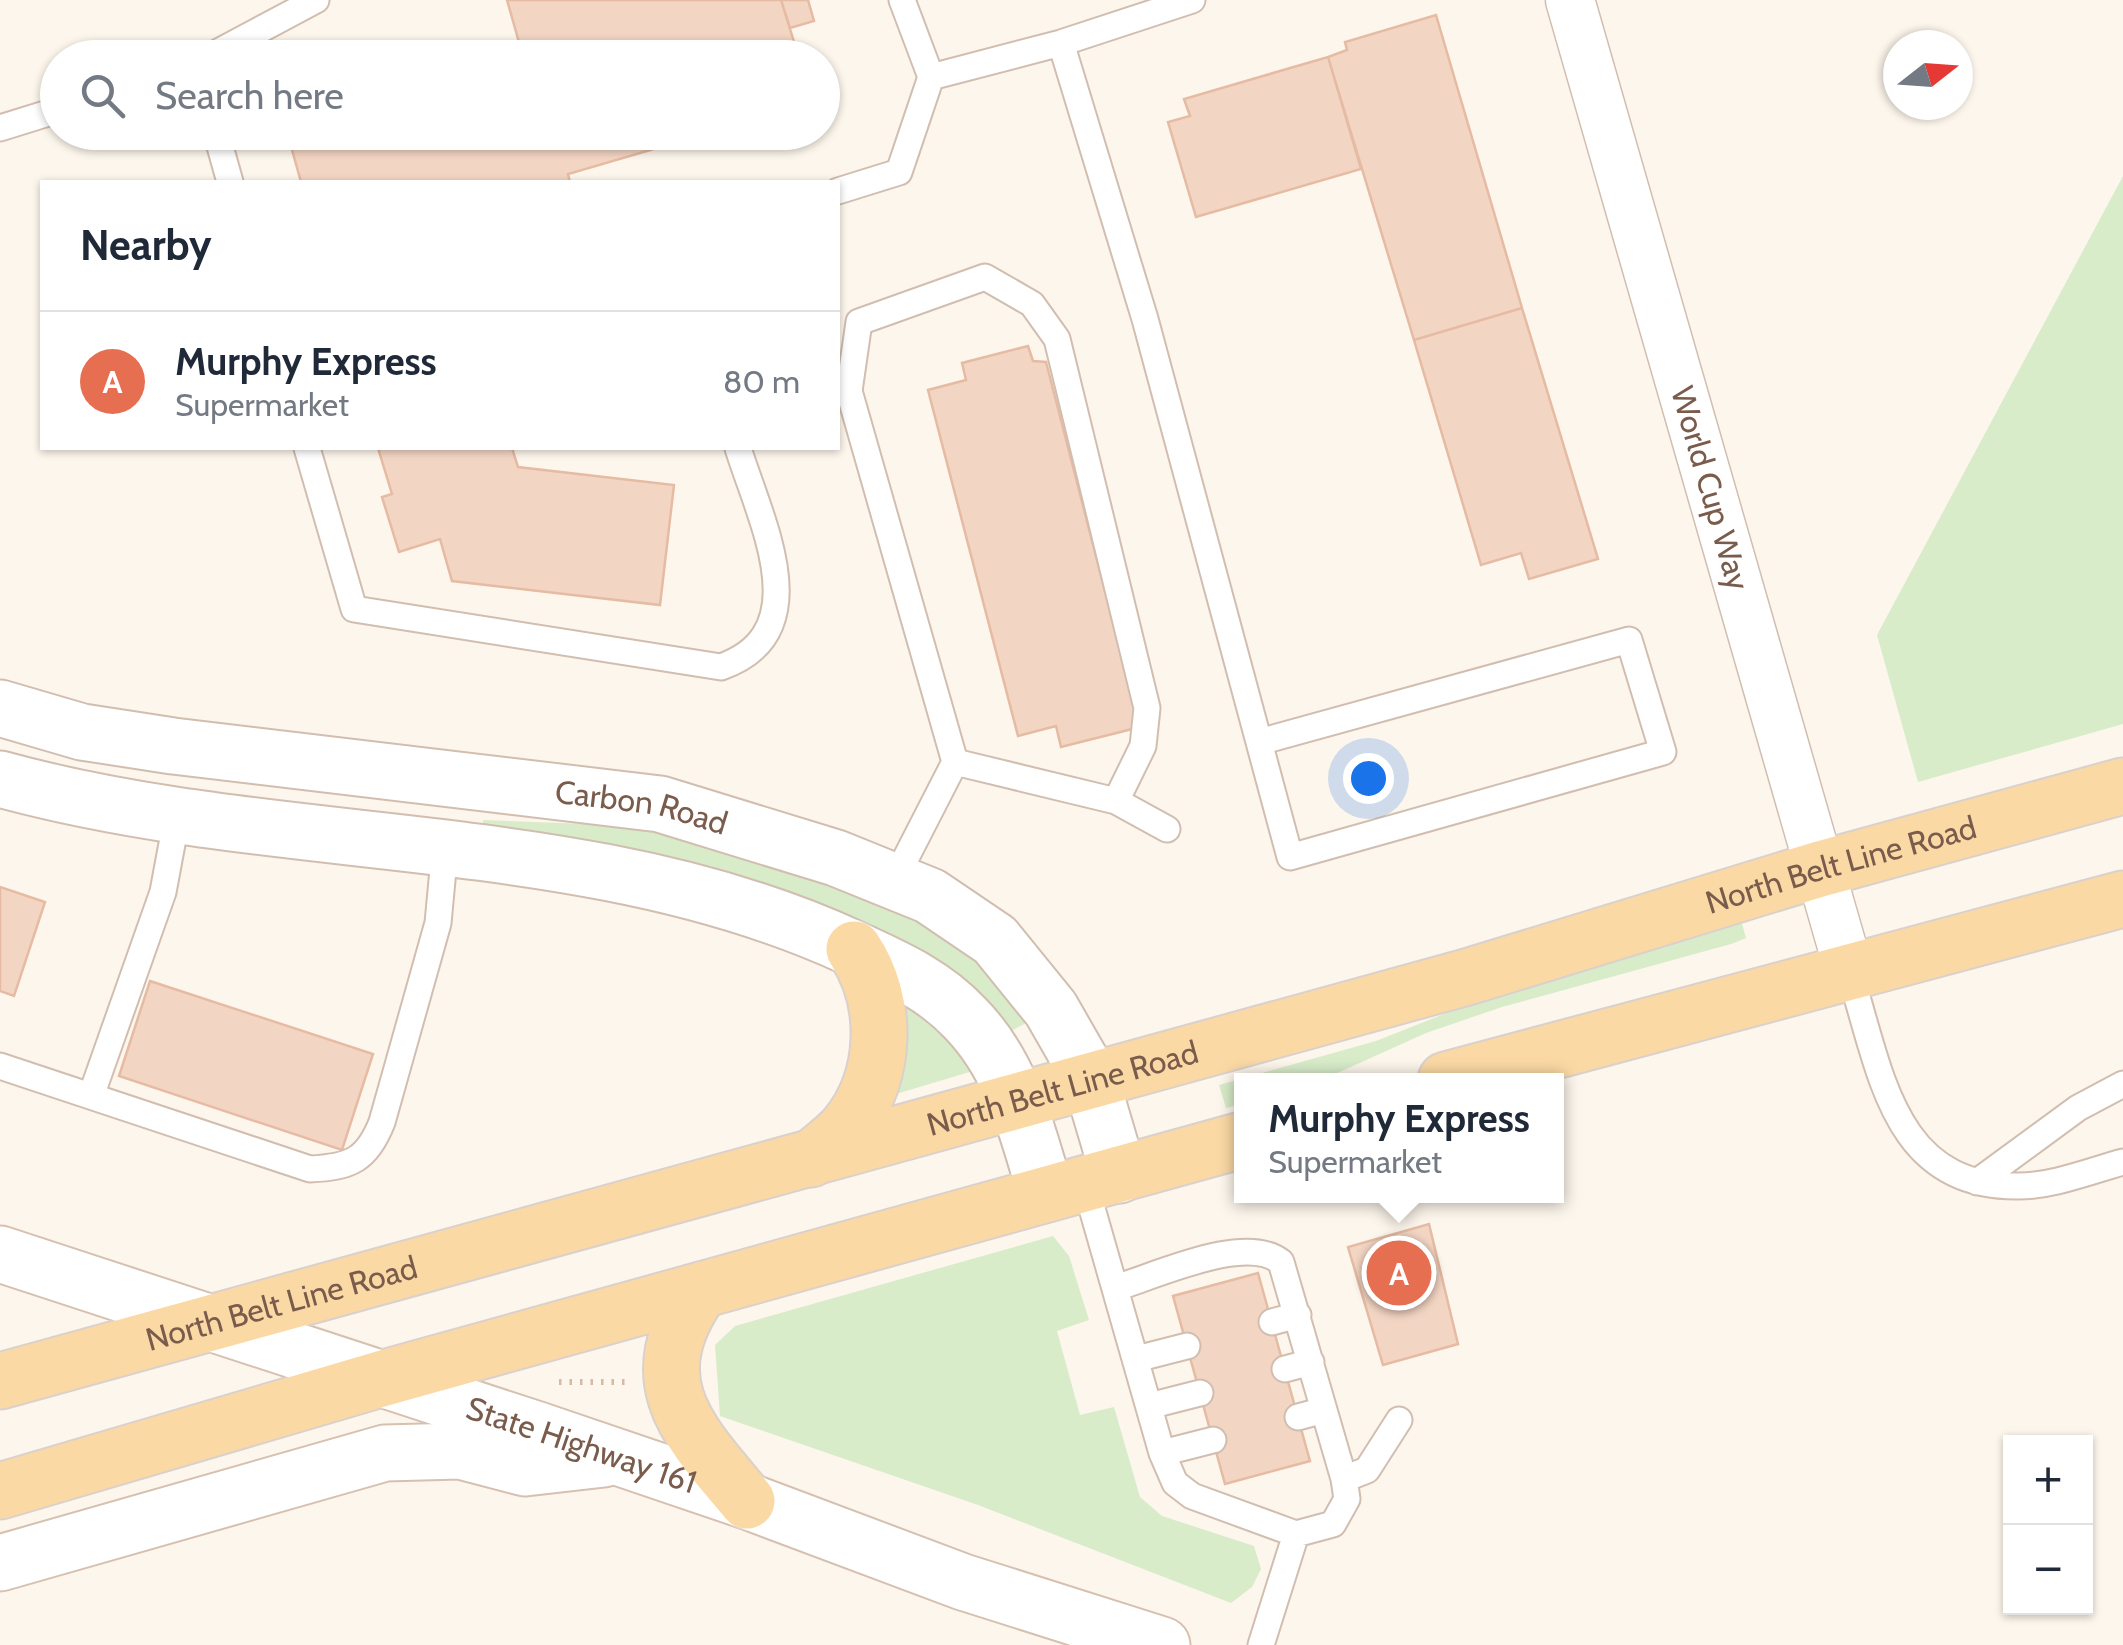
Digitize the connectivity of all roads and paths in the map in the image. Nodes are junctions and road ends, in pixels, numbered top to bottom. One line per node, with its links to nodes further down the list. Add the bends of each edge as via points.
1 (316, 0): 5 (lane)
2 (902, 0): 7 (lane)
3 (1192, 0): 6 (lane)
4 (1570, 0): 25 (street, World Cup Way)
5 (241, 40)
6 (1060, 43): 7 (lane); 16 (lane, via 1145,318)
7 (931, 77): 12 (lane, via 899,172)
8 (40, 116): 9 (lane)
9 (0, 128)
10 (221, 150): 11 (lane)
11 (229, 180)
12 (840, 190)
13 (308, 450): 14 (lane, via 354,610 721,667 749,657 771,628 780,588)
14 (739, 450)
15 (0, 708): 17 (street, Carbon Road, via 82,732)
16 (1259, 742): 16 (lane, via 1290,857 1663,752 1629,640)
17 (186, 747): 22 (street); 26 (street, Carbon Road, via 660,804)
18 (955, 762): 21 (lane); 21 (lane, via 849,390 859,322 985,277 1032,304 1058,339 1148,708 1144,746); 26 (lane)
19 (0, 779): 22 (street, Carbon Road)
20 (2123, 786): 25 (main road, North Belt Line Road)
21 (1116, 801): 23 (lane)
22 (177, 817): 24 (street, Carbon Road); 34 (lane, via 162,892)
23 (1167, 829)
24 (445, 848): 28 (street, Carbon Road, via 669,884 778,914); 34 (lane, via 438,923 382,1122 372,1148 360,1158 310,1170)
25 (1820, 868): 29 (street, World Cup Way); 32 (main road, North Belt Line Road, via 1467,977)
26 (894, 881): 32 (street, Carbon Road, via 930,896 996,940 1052,1010)
27 (2123, 899): 29 (main road)
28 (854, 949): 35 (street, Carbon Road, via 918,978 944,998 998,1059); 37 (main road, via 871,975 877,1001 880,1037 872,1078 847,1127)
29 (1850, 974): 31 (main road); 39 (lane, via 1901,1124 1936,1165)
30 (0, 1066): 34 (lane)
31 (1473, 1073)
32 (1090, 1078): 35 (main road, North Belt Line Road); 40 (street, Carbon Road)
33 (2123, 1084): 39 (lane, via 2078,1108)
34 (91, 1096)
35 (1017, 1098): 37 (main road, North Belt Line Road); 40 (street, Carbon Road)
36 (1234, 1142): 40 (main road)
37 (811, 1159): 45 (main road, North Belt Line Road)
38 (2123, 1162): 39 (lane, via 2044,1183)
39 (1977, 1182)
40 (1084, 1184): 42 (lane); 43 (main road)
41 (0, 1254): 45 (street, State Highway 161)
42 (1115, 1288): 44 (lane, via 1257,1250 1281,1262); 48 (lane)
43 (701, 1290): 52 (main road); 65 (main road, via 679,1331 673,1390 687,1430)
44 (1298, 1314): 46 (lane); 49 (lane)
45 (211, 1322): 52 (street, State Highway 161); 53 (main road, North Belt Line Road)
46 (1272, 1322)
47 (1187, 1346): 48 (lane)
48 (1136, 1360): 56 (lane)
49 (1311, 1362): 51 (lane); 57 (lane)
50 (549, 1369): 54 (path, via 553,1382)
51 (1285, 1369)
52 (384, 1378): 62 (street, State Highway 161); 64 (main road)
53 (0, 1382)
54 (642, 1382)
55 (1200, 1392): 56 (lane)
56 (1149, 1406): 61 (lane)
57 (1324, 1410): 58 (lane); 63 (lane)
58 (1298, 1416)
59 (1399, 1420): 63 (lane, via 1367,1470)
60 (1213, 1440): 61 (lane)
61 (1162, 1453): 66 (lane, via 1184,1492)
62 (616, 1457): 65 (street, State Highway 161); 67 (street, via 526,1468 460,1451 385,1454)
63 (1344, 1479): 66 (lane, via 1343,1513 1333,1524)
64 (0, 1491)
65 (747, 1501): 68 (street, State Highway 161, via 963,1582)
66 (1296, 1534): 69 (lane)
67 (0, 1563)
68 (1162, 1645)
69 (1261, 1645)

